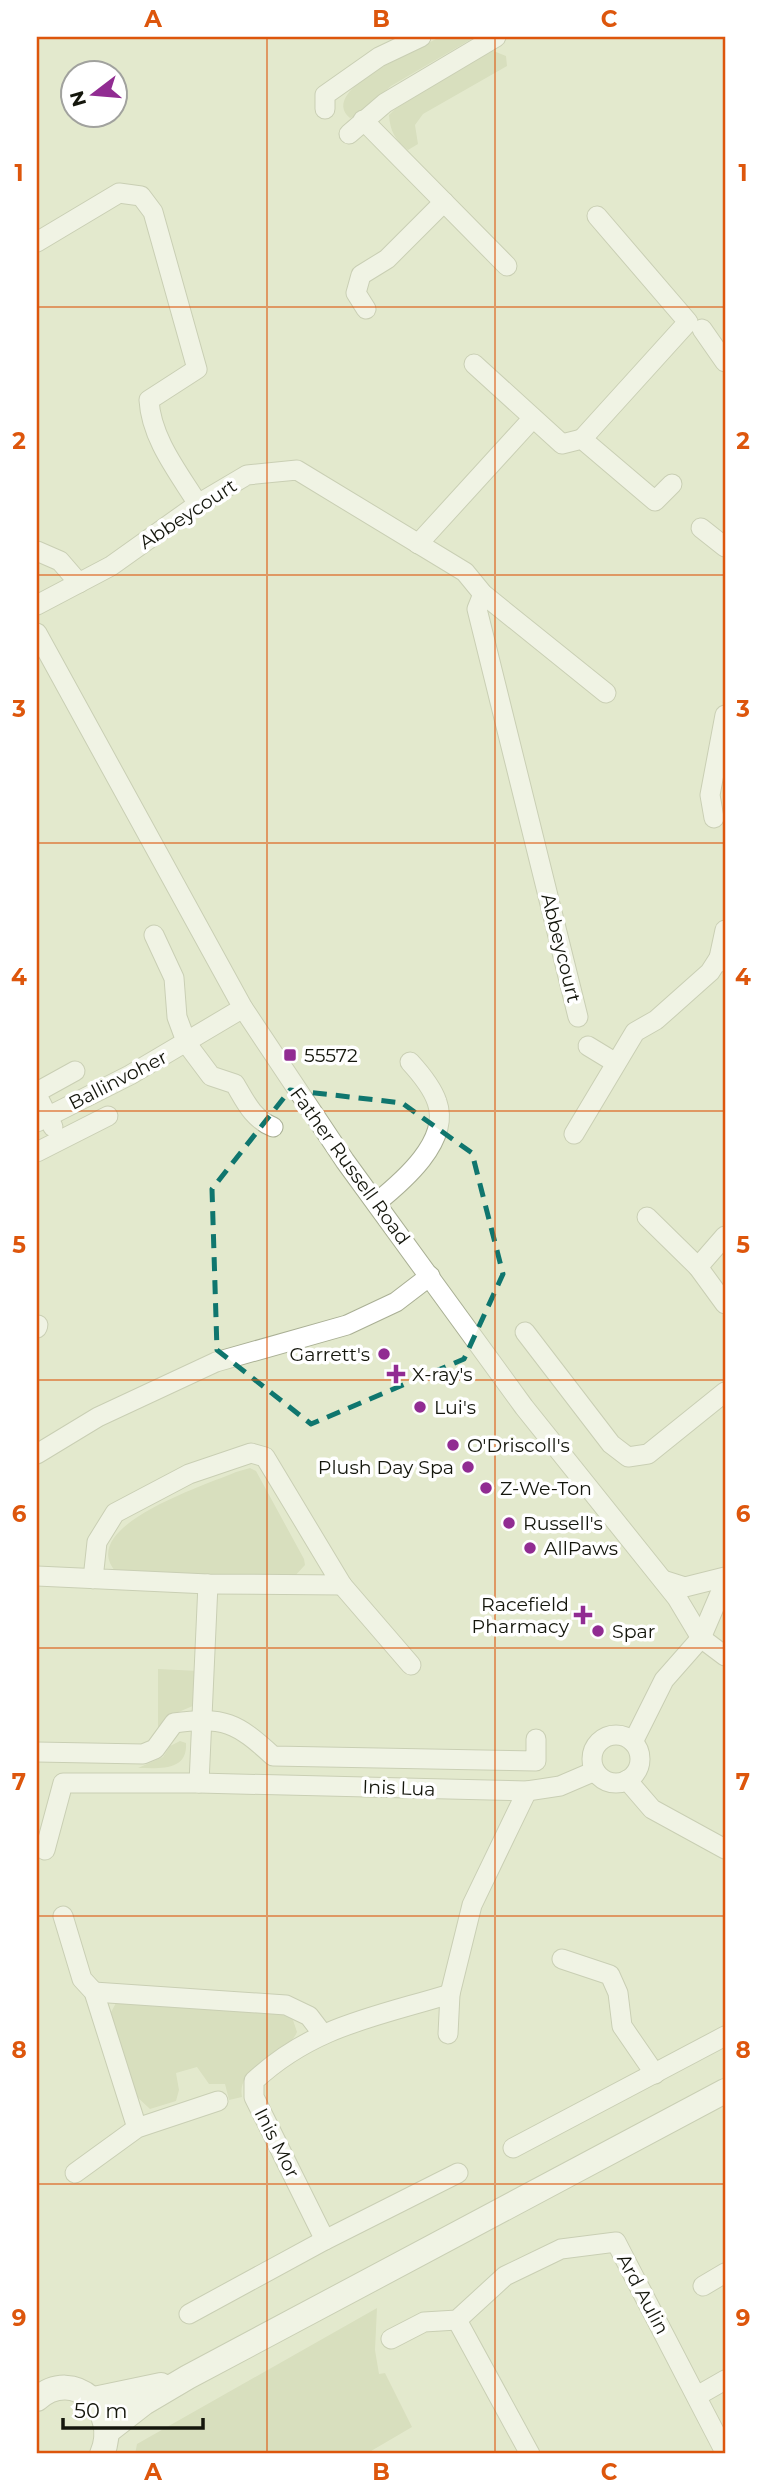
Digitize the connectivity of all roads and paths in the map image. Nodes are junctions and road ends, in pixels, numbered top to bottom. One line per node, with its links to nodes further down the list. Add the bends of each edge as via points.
1 (421, 37): 3 (street, via 380,57 326,94)
2 (496, 37): 4 (street, via 356,127)
3 (325, 109)
4 (444, 202): 7 (street); 8 (street, via 387,259 361,275 356,293)
5 (597, 216): 13 (street, via 688,322)
6 (37, 242): 15 (street, via 119,192 141,196 153,212 197,369 149,400 150,412 153,428)
7 (508, 266)
8 (366, 309)
9 (702, 329): 10 (street)
10 (725, 362)
11 (474, 364): 12 (street)
12 (533, 418): 13 (street, via 562,444); 17 (street)
13 (582, 439): 14 (street, via 655,501)
14 (672, 484)
15 (198, 505): 17 (street, Abbeycourt, via 247,475 297,470); 20 (street, Abbeycourt)
16 (701, 528): 18 (street)
17 (418, 544): 21 (street, Abbeycourt, via 465,572)
18 (725, 547)
19 (37, 551): 20 (street, via 60,561)
20 (79, 583): 22 (street, Abbeycourt)
21 (483, 594): 24 (street, Abbeycourt); 32 (street, Abbeycourt, via 477,609)
22 (37, 605)
23 (37, 633): 31 (street, Father Russell Road)
24 (606, 693)
25 (725, 715): 26 (street)
26 (721, 755): 27 (street, via 710,794)
27 (714, 818)
28 (725, 930): 30 (street)
29 (154, 935): 33 (street, Ballinvoher, via 174,978 177,1017)
30 (722, 960): 36 (street, via 656,1020 635,1032)
31 (243, 1008): 33 (street, Ballinvoher); 45 (street, Father Russell Road)
32 (578, 1017)
33 (187, 1044): 40 (street, Ballinvoher); 41 (street, Ballinvoher, via 211,1076 235,1084 251,1111)
34 (588, 1046): 36 (street)
35 (410, 1062): 45 (street, via 427,1082 440,1118 430,1146 414,1170)
36 (616, 1063): 42 (street)
37 (75, 1071): 38 (street, Ballinvoher)
38 (37, 1093): 40 (street, Ballinvoher)
39 (108, 1116): 43 (street, Ballinvoher)
40 (42, 1119): 43 (street, Ballinvoher)
41 (273, 1127)
42 (574, 1134)
43 (60, 1140): 44 (street, Ballinvoher)
44 (37, 1152)
45 (376, 1203): 49 (street, Father Russell Road)
46 (647, 1217): 48 (street)
47 (725, 1236): 48 (street)
48 (698, 1268): 50 (street)
49 (430, 1276): 53 (street, via 396,1301 347,1325 216,1362 98,1417); 56 (street, Father Russell Road, via 533,1418)
50 (725, 1304)
51 (525, 1332): 52 (street, via 611,1444 628,1457 648,1454)
52 (725, 1392)
53 (37, 1454)
54 (37, 1576): 55 (street)
55 (93, 1579): 58 (street); 59 (street, via 97,1542 115,1513 189,1474 251,1453 265,1457)
56 (662, 1580): 57 (street, via 685,1587); 60 (street, Father Russell Road)
57 (725, 1580): 60 (street)
58 (208, 1584): 59 (street); 63 (street)
59 (342, 1585): 62 (street)
60 (701, 1638): 61 (street, Father Russell Road); 65 (street, via 664,1680)
61 (725, 1656)
62 (411, 1665)
63 (204, 1718): 64 (street, Inis Lua, via 242,1728 273,1756 536,1761); 66 (street, Inis Lua, via 174,1723 155,1749 143,1754); 69 (street)
64 (536, 1739)
65 (633, 1742): 67 (street, via 614,1735 601,1740 592,1758); 68 (street, via 639,1763)
66 (37, 1752)
67 (595, 1772): 68 (street, via 606,1781); 70 (street, Inis Lua, via 560,1786)
68 (627, 1780): 71 (street, via 652,1809)
69 (199, 1783): 70 (street, Inis Lua); 72 (street, Inis Lua, via 64,1783)
70 (527, 1791): 76 (street, via 472,1905)
71 (725, 1849)
72 (45, 1850)
73 (63, 1916): 75 (street, via 82,1979)
74 (562, 1959): 80 (street, via 610,1975 618,1993 622,2026)
75 (94, 1992): 77 (street, via 286,2005 309,2016); 83 (street)
76 (450, 1994): 77 (street, Inis Mor); 78 (street)
77 (322, 2033): 87 (street, Inis Mor, via 279,2057 254,2081 254,2097)
78 (448, 2035)
79 (725, 2036): 80 (street)
80 (655, 2074): 84 (street)
81 (725, 2091): 93 (main road)
82 (218, 2101): 83 (street)
83 (137, 2128): 85 (street)
84 (513, 2148)
85 (75, 2172)
86 (457, 2173): 87 (street)
87 (325, 2240): 90 (street)
88 (725, 2273): 89 (street)
89 (703, 2286)
90 (189, 2314)
91 (457, 2320): 92 (street, via 424,2322); 95 (street, Ard Aulin, via 505,2276 561,2249 616,2242); 100 (street)
92 (391, 2339)
93 (188, 2377): 97 (main road); 98 (main road, via 145,2403)
94 (725, 2380): 95 (street)
95 (697, 2396): 99 (street, Ard Aulin)
96 (37, 2399): 97 (main road, via 54,2389 68,2388)
97 (94, 2399): 98 (main road, via 106,2419)
98 (105, 2442)
99 (725, 2452)
100 (529, 2454)

